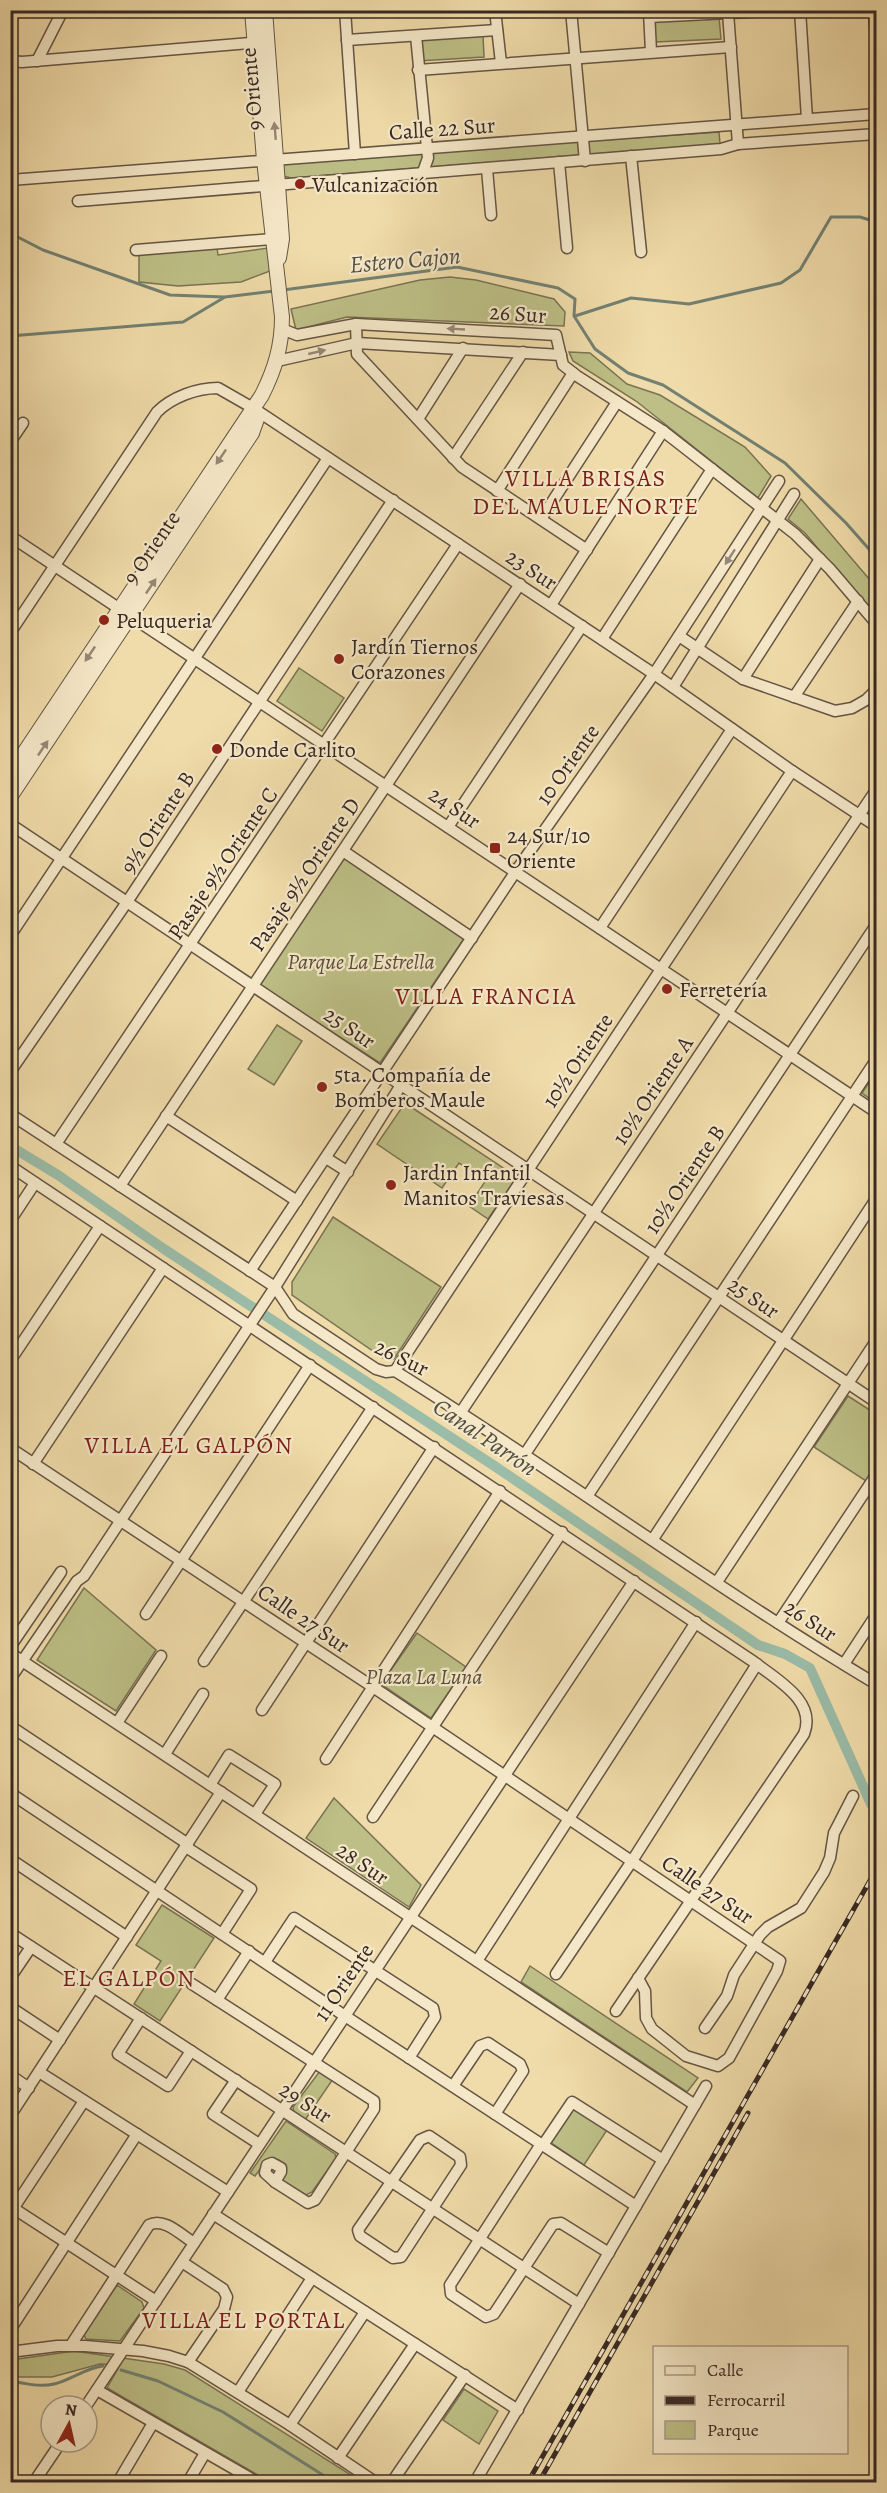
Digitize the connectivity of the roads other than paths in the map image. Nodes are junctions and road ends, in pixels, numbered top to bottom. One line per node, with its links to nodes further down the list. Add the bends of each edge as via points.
1 (63, 10): 21 (street)
2 (252, 10): 16 (street, 9 Oriente)
3 (266, 10): 16 (street, 9 Oriente)
4 (345, 10): 14 (street)
5 (495, 10): 12 (street)
6 (571, 10): 19 (street)
7 (786, 10): 11 (street)
8 (800, 10): 25 (street)
9 (874, 10): 15 (street)
10 (649, 14): 11 (street); 18 (street)
11 (728, 14): 17 (street)
12 (497, 30): 13 (street); 22 (street)
13 (416, 36): 14 (street); 23 (street)
14 (347, 40): 31 (street)
15 (876, 40)
16 (261, 42): 21 (street); 33 (street, 9 Oriente)
17 (730, 47): 18 (street); 26 (street)
18 (651, 52): 19 (street)
19 (576, 57): 22 (street); 28 (street)
20 (10, 61): 21 (street)
21 (37, 61)
22 (501, 63): 23 (street)
23 (418, 69): 30 (street)
24 (876, 114): 25 (street, Calle 22 Sur)
25 (807, 119): 26 (street, Calle 22 Sur)
26 (737, 125): 28 (street, Calle 22 Sur); 29 (street)
27 (876, 134): 29 (street)
28 (583, 137): 30 (street, Calle 22 Sur); 34 (street)
29 (738, 144): 32 (street, via 721,149)
30 (427, 147): 31 (street, Calle 22 Sur); 37 (street)
31 (355, 154): 33 (street, Calle 22 Sur)
32 (631, 156): 34 (street); 45 (street)
33 (271, 160): 38 (street, Calle 22 Sur); 39 (street, 9 Oriente)
34 (585, 161): 35 (street)
35 (560, 162): 36 (street); 43 (street)
36 (488, 169): 37 (street); 41 (street)
37 (423, 172): 39 (street)
38 (10, 180)
39 (273, 186): 40 (street); 42 (street, 9 Oriente); 46 (street, 9 Oriente, via 282,239)
40 (78, 201)
41 (491, 215)
42 (273, 239): 44 (street); 46 (street, 9 Oriente)
43 (567, 248)
44 (136, 250)
45 (641, 252)
46 (276, 272): 48 (street, 9 Oriente)
47 (356, 324): 48 (street, 26 Sur, via 297,334); 49 (street); 52 (street, 26 Sur, one-way to 47, via 556,335)
48 (282, 329): 53 (street, 9 Oriente)
49 (357, 343): 50 (street, 26 Sur); 53 (street, 26 Sur, one-way to 49); 57 (street, via 357,354)
50 (463, 348): 51 (street, 26 Sur); 57 (street)
51 (523, 352): 52 (street, 26 Sur); 62 (street)
52 (561, 354): 54 (street, via 563,365)
53 (277, 361): 56 (street, 9 Oriente)
54 (573, 373): 55 (street); 65 (street)
55 (617, 402): 59 (street); 69 (street)
56 (253, 408): 61 (street, 23 Sur); 75 (street, 23 Sur, via 225,390 211,388 166,403); 79 (street, 9 Oriente)
57 (418, 419): 62 (street)
58 (23, 423): 60 (street)
59 (663, 431): 63 (street); 73 (street)
60 (10, 442)
61 (328, 458): 67 (street, 23 Sur); 86 (street)
62 (453, 458): 65 (street)
63 (712, 469): 68 (street); 84 (street)
64 (779, 481): 68 (street, 10 Oriente)
65 (497, 491): 69 (street)
66 (795, 494): 70 (street)
67 (393, 500): 72 (street, 23 Sur); 92 (street, 9½ Oriente B)
68 (762, 507): 70 (street); 83 (street, 10 Oriente, one-way to 83)
69 (541, 519): 73 (street)
70 (778, 520): 74 (street); 85 (street)
71 (10, 536): 75 (street, 24 Sur)
72 (458, 544): 76 (street, 23 Sur); 94 (street, Pasaje 9½ Oriente C)
73 (586, 550): 78 (street)
74 (820, 559): 77 (street); 88 (street)
75 (56, 566): 79 (street, 24 Sur); 82 (street)
76 (520, 585): 78 (street, 23 Sur); 97 (street, Pasaje 9½ Oriente D)
77 (858, 601): 80 (street); 91 (street)
78 (551, 605): 81 (street, 23 Sur)
79 (126, 612): 86 (street, 24 Sur); 96 (street, 9 Oriente, one-way to 96); 99 (street, 9 Oriente, one-way to 79)
80 (876, 623)
81 (582, 626): 84 (street, 23 Sur); 103 (street)
82 (10, 633)
83 (679, 636): 85 (street); 87 (street, 10 Oriente)
84 (602, 639): 87 (street, 23 Sur)
85 (697, 648): 88 (street); 89 (street)
86 (195, 658): 92 (street, 24 Sur); 105 (street)
87 (654, 674): 89 (street, 23 Sur); 106 (street, 10 Oriente)
88 (743, 679): 91 (street)
89 (673, 687): 93 (street, 23 Sur)
90 (876, 690): 91 (street, via 852,708 835,711)
91 (794, 698)
92 (260, 701): 94 (street, 24 Sur); 107 (street, 9½ Oriente B)
93 (732, 729): 95 (street, 23 Sur); 109 (street)
94 (324, 744): 97 (street, 24 Sur); 112 (street, Pasaje 9½ Oriente C)
95 (792, 771): 100 (street, 23 Sur); 113 (street, 10½ Oriente)
96 (10, 774)
97 (386, 785): 103 (street, 24 Sur); 104 (street, Pasaje 9½ Oriente D)
98 (876, 790): 100 (street, 10½ Oriente A)
99 (10, 797)
100 (860, 815): 102 (street, 23 Sur); 115 (street, 10½ Oriente A)
101 (10, 824): 105 (street, 25 Sur)
102 (876, 826)
103 (448, 827): 106 (street, 24 Sur)
104 (342, 851): 111 (street); 114 (street, Pasaje 9½ Oriente D)
105 (62, 859): 107 (street, 25 Sur); 110 (street)
106 (516, 872): 109 (street, 24 Sur); 111 (street, 10 Oriente)
107 (127, 902): 112 (street, 25 Sur); 118 (street, 9½ Oriente B)
108 (876, 925): 116 (street, 10½ Oriente B)
109 (600, 928): 113 (street, 24 Sur)
110 (10, 936)
111 (472, 938): 119 (street, 10 Oriente)
112 (191, 945): 114 (street, 25 Sur); 125 (street, Pasaje 9½ Oriente C)
113 (661, 968): 115 (street, 24 Sur); 128 (street, 10½ Oriente)
114 (253, 986): 119 (street, 25 Sur); 124 (street, Pasaje 9½ Oriente D)
115 (727, 1013): 116 (street, 24 Sur); 134 (street, 10½ Oriente A)
116 (790, 1055): 121 (street, 24 Sur); 137 (street, 10½ Oriente B)
117 (876, 1060): 121 (street)
118 (10, 1072)
119 (383, 1073): 120 (street, 25 Sur); 126 (street, 10 Oriente)
120 (403, 1081): 128 (street, 25 Sur); 129 (street)
121 (852, 1096): 122 (street, 24 Sur); 141 (street)
122 (876, 1112)
123 (10, 1114): 125 (street, 26 Sur)
124 (166, 1116): 131 (street, Pasaje 9½ Oriente D); 133 (street)
125 (56, 1144): 131 (street, 26 Sur)
126 (326, 1158): 129 (street); 133 (street, 10 Oriente)
127 (10, 1166): 130 (street)
128 (528, 1169): 134 (street, 25 Sur); 147 (street, 10½ Oriente)
129 (348, 1172): 140 (street)
130 (35, 1183): 135 (street); 136 (street)
131 (120, 1186): 139 (street, 26 Sur)
132 (876, 1199): 143 (street)
133 (297, 1201): 139 (street, 10 Oriente)
134 (593, 1213): 137 (street, 25 Sur); 151 (street, 10½ Oriente A)
135 (10, 1221)
136 (100, 1226): 138 (street); 145 (street)
137 (657, 1256): 141 (street, 25 Sur); 154 (street, 10½ Oriente B)
138 (163, 1268): 142 (street); 155 (street)
139 (250, 1271): 140 (street, 26 Sur)
140 (274, 1287): 142 (street); 147 (street, 26 Sur, via 293,1314 376,1369)
141 (719, 1297): 143 (street, 25 Sur); 158 (street)
142 (251, 1320): 146 (street); 159 (street)
143 (784, 1340): 148 (street, 25 Sur); 161 (street)
144 (876, 1341): 148 (street)
145 (10, 1361)
146 (310, 1365): 150 (street); 162 (street)
147 (395, 1371): 151 (street, 26 Sur)
148 (848, 1383): 149 (street, 25 Sur); 165 (street)
149 (876, 1402)
150 (372, 1407): 152 (street); 166 (street)
151 (461, 1412): 154 (street, 26 Sur)
152 (434, 1447): 157 (street); 171 (street)
153 (10, 1448): 155 (street, Calle 27 Sur)
154 (525, 1454): 158 (street, 26 Sur)
155 (33, 1464): 159 (street, Calle 27 Sur)
156 (876, 1475): 170 (street)
157 (500, 1491): 160 (street); 181 (street)
158 (588, 1495): 161 (street, 26 Sur)
159 (122, 1521): 162 (street, Calle 27 Sur); 175 (street)
160 (562, 1532): 164 (street); 186 (street)
161 (653, 1539): 165 (street, 26 Sur)
162 (182, 1560): 166 (street, Calle 27 Sur); 167 (street)
163 (61, 1572): 172 (street)
164 (634, 1581): 169 (street); 189 (street, 11 Oriente)
165 (717, 1582): 170 (street, 26 Sur)
166 (244, 1601): 171 (street, Calle 27 Sur); 176 (street)
167 (146, 1614)
168 (876, 1615): 178 (street)
169 (696, 1622): 177 (street); 196 (street)
170 (778, 1623): 178 (street, 26 Sur)
171 (306, 1642): 181 (street, Calle 27 Sur); 183 (street)
172 (10, 1647)
173 (10, 1653): 175 (street, 28 Sur)
174 (161, 1656): 184 (street)
175 (23, 1661): 179 (street); 184 (street, 28 Sur)
176 (204, 1661)
177 (757, 1664): 199 (street); 201 (street, via 799,1699 806,1714 804,1734)
178 (844, 1664): 180 (street, 26 Sur)
179 (10, 1679)
180 (876, 1684)
181 (373, 1687): 186 (street, Calle 27 Sur); 188 (street)
182 (203, 1694): 187 (street)
183 (262, 1710)
184 (117, 1723): 187 (street, 28 Sur)
185 (10, 1726): 197 (street)
186 (433, 1727): 189 (street, Calle 27 Sur); 195 (street)
187 (165, 1754): 190 (street, 28 Sur)
188 (327, 1759)
189 (505, 1776): 196 (street, Calle 27 Sur); 202 (street, 11 Oriente)
190 (210, 1785): 192 (street, 28 Sur); 194 (street, via 229,1755 275,1784)
191 (10, 1792): 200 (street)
192 (221, 1792): 194 (street, 28 Sur); 197 (street)
193 (853, 1796): 206 (street, via 834,1833 824,1872 801,1908 768,1928)
194 (255, 1814): 202 (street, 28 Sur)
195 (374, 1817)
196 (568, 1819): 199 (street, Calle 27 Sur); 209 (street)
197 (187, 1845): 200 (street); 204 (street, via 251,1889)
198 (10, 1859): 205 (street)
199 (632, 1861): 201 (street, Calle 27 Sur); 212 (street)
200 (158, 1890): 204 (street); 205 (street)
201 (691, 1900): 206 (street, Calle 27 Sur); 214 (street)
202 (410, 1917): 209 (street, 28 Sur); 211 (street, 11 Oriente)
203 (10, 1933): 207 (street, 29 Sur)
204 (222, 1934): 208 (street)
205 (127, 1937): 216 (street)
206 (753, 1944): 214 (street, Calle 27 Sur, via 780,1962 729,2058 718,2066 686,2056 652,2029 646,2018 645,1991); 222 (street, via 734,1975 727,1996)
207 (31, 1947): 213 (street); 216 (street, 29 Sur)
208 (249, 1951): 210 (street); 217 (street)
209 (477, 1961): 234 (street, 28 Sur)
210 (265, 1962): 211 (street, via 294,1918); 220 (street)
211 (375, 1969): 220 (street, 11 Oriente); 225 (street, via 433,2008 435,2017)
212 (556, 1974)
213 (10, 1978)
214 (638, 1978): 219 (street)
215 (192, 1984): 217 (street)
216 (94, 1988): 221 (street, 29 Sur); 223 (street)
217 (217, 2000): 226 (street)
218 (10, 2007): 223 (street)
219 (616, 2011)
220 (345, 2016): 225 (street); 226 (street, 11 Oriente)
221 (141, 2019): 224 (street, 29 Sur); 224 (street, via 118,2054 168,2086)
222 (705, 2028)
223 (60, 2040): 227 (street)
224 (191, 2051): 229 (street, 29 Sur)
225 (409, 2058): 230 (street)
226 (314, 2062): 235 (street, 11 Oriente); 241 (street, via 374,2101 374,2109)
227 (39, 2072): 232 (street); 233 (street)
228 (10, 2075): 232 (street)
229 (236, 2080): 235 (street, 29 Sur); 239 (street, via 213,2114)
230 (453, 2086): 236 (street); 236 (street, via 480,2046 488,2043 520,2064 523,2071)
231 (706, 2086): 234 (street)
232 (29, 2088): 237 (street)
233 (84, 2101): 238 (street); 247 (street)
234 (695, 2105): 242 (street)
235 (282, 2110): 239 (street, 11 Oriente); 241 (street, 29 Sur)
236 (495, 2114): 240 (street)
237 (10, 2116)
238 (137, 2134): 245 (street); 251 (street)
239 (260, 2144): 245 (street, 11 Oriente)
240 (542, 2144): 242 (street, via 572,2102); 246 (street); 250 (street)
241 (346, 2152): 243 (street, via 315,2200 308,2202); 244 (street, 29 Sur)
242 (663, 2160): 246 (street)
243 (275, 2182)
244 (391, 2182): 248 (street, 29 Sur); 248 (street, via 420,2140 429,2136 460,2157 461,2165); 248 (street, via 358,2230 360,2236 385,2253 401,2257)
245 (228, 2192): 249 (street, 11 Oriente)
246 (636, 2206): 253 (street)
247 (11, 2209): 251 (street)
248 (432, 2209): 250 (street, 29 Sur)
249 (213, 2214): 252 (street, 11 Oriente); 257 (street)
250 (479, 2239): 255 (street, 29 Sur); 255 (street, via 450,2285 451,2294 486,2317 494,2314)
251 (67, 2243): 256 (street); 261 (street)
252 (194, 2243): 254 (street, 11 Oriente); 256 (street, via 164,2223 152,2223)
253 (609, 2253): 255 (street, via 561,2223 553,2224); 259 (street)
254 (182, 2262): 258 (street, 11 Oriente); 266 (street, via 223,2289 227,2297 224,2309)
255 (524, 2268): 259 (street, 29 Sur)
256 (116, 2275): 258 (street); 263 (street)
257 (312, 2278): 260 (street); 269 (street)
258 (156, 2301): 264 (street, 11 Oriente)
259 (579, 2304): 271 (street)
260 (365, 2312): 262 (street); 273 (street)
261 (10, 2330)
262 (415, 2344): 267 (street); 276 (street)
263 (71, 2345): 264 (street); 265 (street)
264 (124, 2348): 266 (street); 268 (street, 11 Oriente)
265 (10, 2352)
266 (188, 2362): 269 (street)
267 (465, 2375): 271 (street); 282 (street)
268 (97, 2390): 270 (street, 11 Oriente); 272 (street)
269 (238, 2392): 273 (street)
270 (94, 2394)
271 (518, 2410): 283 (street)
272 (153, 2423): 274 (street); 278 (street)
273 (290, 2425): 276 (street)
274 (205, 2453): 279 (street); 280 (street)
275 (54, 2454): 277 (street)
276 (338, 2458): 281 (street)
277 (34, 2482)
278 (118, 2482)
279 (188, 2482)
280 (256, 2482)
281 (375, 2482)
282 (392, 2482)
283 (475, 2482)

